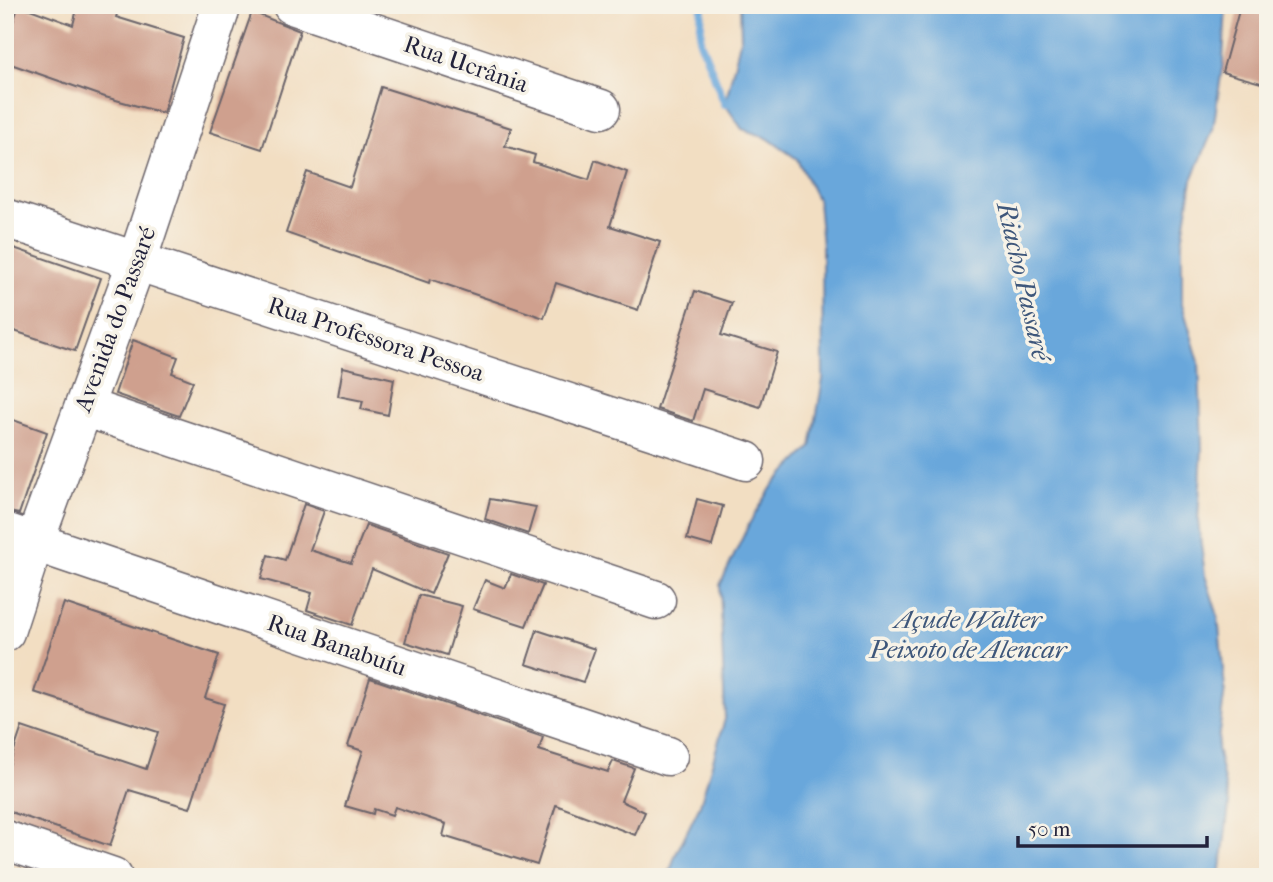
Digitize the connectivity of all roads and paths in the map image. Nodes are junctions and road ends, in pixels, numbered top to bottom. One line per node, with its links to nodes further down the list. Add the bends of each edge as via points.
1 (222, 5): 5 (street, Avenida do Passaré)
2 (292, 5): 3 (street, Rua Ucrânia)
3 (601, 109)
4 (5, 218): 5 (street, Rua Professora Pessoa)
5 (137, 261): 6 (street, Avenida do Passaré); 7 (street, Rua Professora Pessoa)
6 (83, 407): 8 (street, Avenida do Passaré); 9 (street)
7 (746, 461)
8 (20, 538): 10 (street, Avenida do Passaré); 11 (street, Rua Banabuíu)
9 (656, 600)
10 (5, 632)
11 (668, 757)
12 (5, 840): 13 (street)
13 (113, 877)

